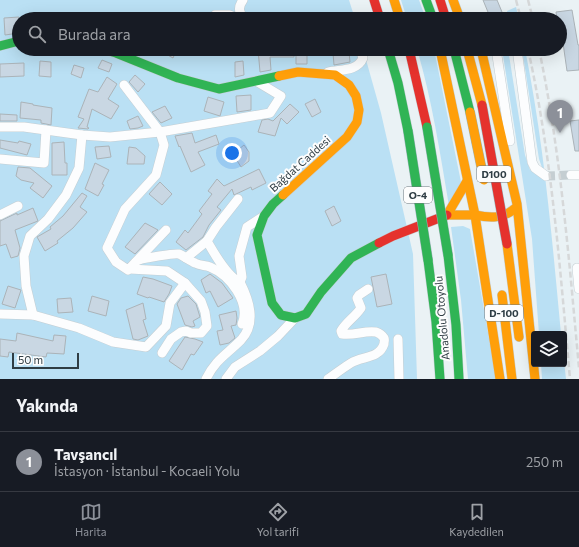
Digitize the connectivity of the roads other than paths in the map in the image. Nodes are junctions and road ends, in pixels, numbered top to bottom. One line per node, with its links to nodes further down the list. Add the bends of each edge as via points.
1 (243, 0): 7 (street, via 239,5)
2 (374, 0): 8 (main road)
3 (394, 0): 9 (main road)
4 (426, 0): 10 (main road)
5 (440, 0): 11 (main road)
6 (453, 0): 12 (main road)
7 (239, 12)
8 (378, 12)
9 (398, 12)
10 (430, 12)
11 (444, 12)
12 (457, 12)
13 (12, 43): 14 (main road)
14 (0, 46)
15 (123, 56): 26 (main road, Bağdat Caddesi, via 178,78 219,88)
16 (362, 56): 25 (street, via 361,63 356,67)
17 (390, 56): 68 (main road, Anadolu Otoyolu / O-4, bridge, via 408,130 436,322)
18 (410, 56): 69 (main road, Anadolu Otoyolu / O-4, bridge, via 427,127 448,255)
19 (441, 56): 35 (main road)
20 (456, 56): 36 (main road, D100, bridge)
21 (469, 56): 62 (main road, D100, bridge, via 482,106 507,244)
22 (483, 56): 30 (main road)
23 (497, 56): 30 (street)
24 (518, 56): 34 (street, via 532,162 535,168)
25 (321, 74): 26 (main road, Bağdat Caddesi, via 298,72); 44 (main road, Bağdat Caddesi, via 335,75 349,85 356,96 359,110 357,122 347,137 273,204)
26 (256, 81): 31 (street, via 281,96 270,113)
27 (124, 86): 31 (street)
28 (0, 127): 29 (street)
29 (46, 130): 32 (street); 33 (street, via 44,163)
30 (505, 131): 35 (main road, via 472,138 467,145); 38 (main road)
31 (160, 132): 32 (street, via 110,137); 51 (street, via 164,145 156,175 125,209 108,248 116,262)
32 (82, 135): 58 (street, via 78,168 66,195 48,219 30,236 24,256 26,286)
33 (0, 159)
34 (546, 176)
35 (467, 181): 41 (main road); 42 (main road)
36 (485, 187)
37 (238, 199): 47 (street)
38 (517, 204): 42 (main road, via 506,216 486,218); 72 (main road)
39 (18, 206): 43 (street)
40 (489, 209): 45 (main road)
41 (447, 215): 42 (main road); 59 (main road, via 393,236 351,258 321,292 306,314)
42 (475, 215): 70 (main road)
43 (0, 216)
44 (264, 216): 52 (street, via 247,227 239,256 242,277); 59 (main road, Bağdat Caddesi, via 257,235 272,303 281,315)
45 (492, 224)
46 (166, 230): 49 (street)
47 (207, 241): 48 (street); 52 (street, via 225,268)
48 (186, 258): 49 (street, via 178,254); 60 (street, via 220,272 232,283 238,291 243,308)
49 (139, 260): 51 (street)
50 (577, 268): 56 (street)
51 (130, 269): 53 (street, via 167,271)
52 (240, 282): 64 (street, via 248,298 251,317 247,330 242,339 217,361)
53 (185, 283): 58 (street, via 170,303 166,326 146,347 112,342 78,328); 63 (street, via 201,301 207,326 201,333 181,332 171,339)
54 (501, 285): 71 (main road, D-100)
55 (368, 289): 66 (street, via 357,298 361,308 357,315 341,331 342,334 350,335 378,332 383,337 383,345 378,353 350,363)
56 (579, 289)
57 (0, 314): 58 (street)
58 (33, 315)
59 (295, 318): 65 (street, via 260,351 235,367)
60 (242, 324)
61 (398, 339): 67 (street)
62 (520, 344)
63 (162, 353)
64 (206, 379)
65 (226, 379)
66 (328, 379)
67 (399, 379)
68 (440, 379)
69 (459, 379)
70 (500, 379)
71 (512, 379)
72 (535, 379)

